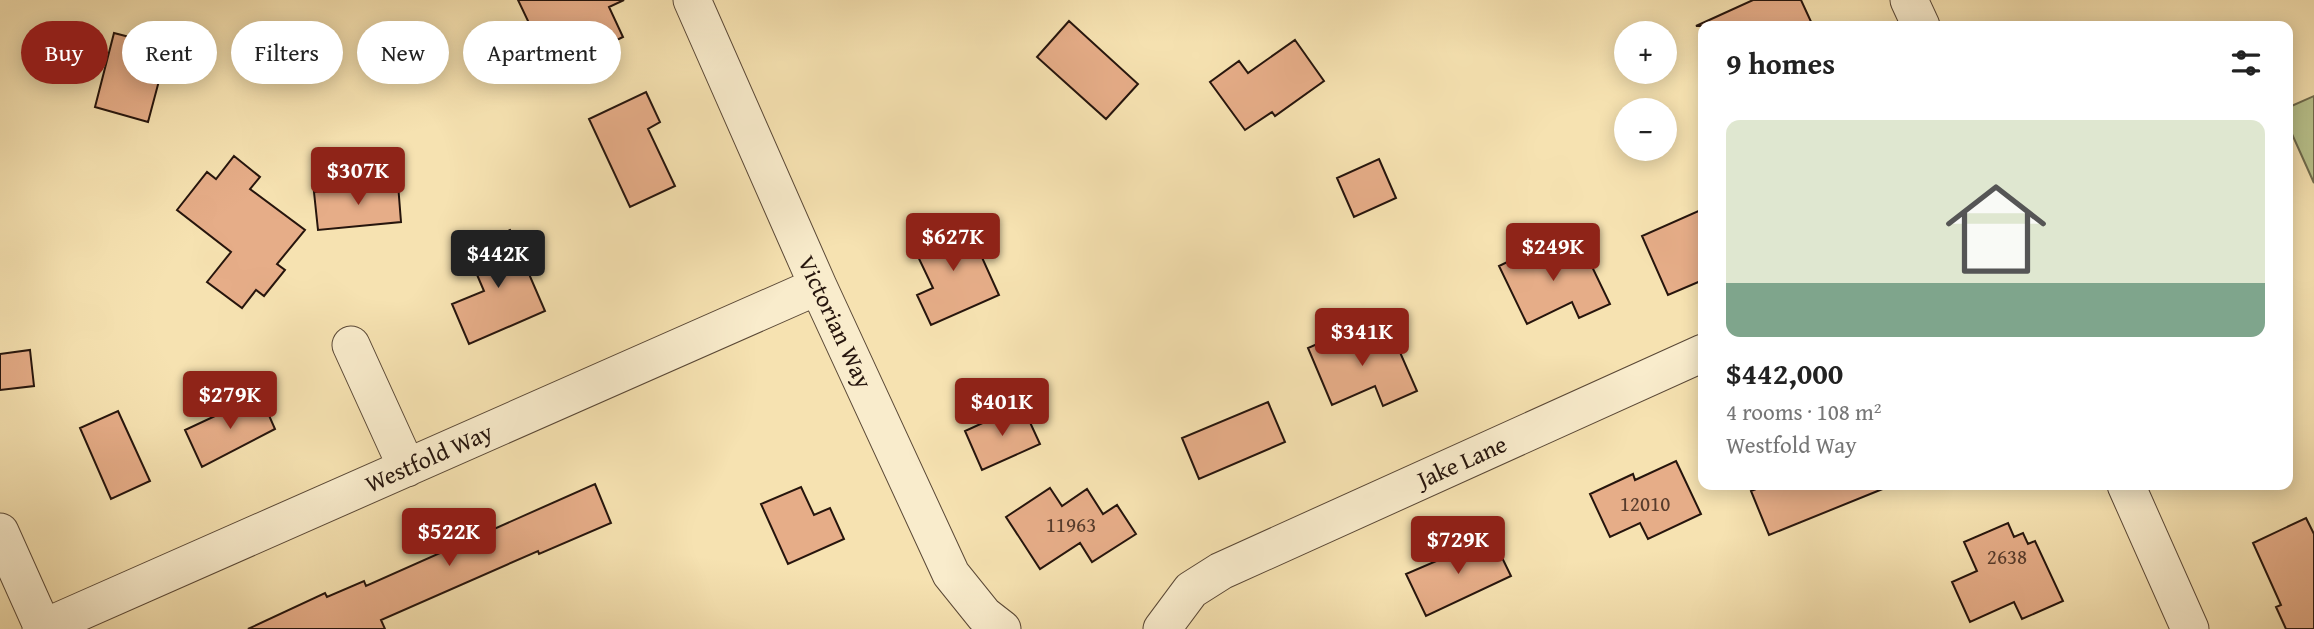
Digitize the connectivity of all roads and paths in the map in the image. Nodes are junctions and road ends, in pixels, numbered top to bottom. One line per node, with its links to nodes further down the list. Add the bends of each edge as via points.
1 (692, 0): 4 (street, Victorian Way)
2 (1909, 0): 3 (street)
3 (1919, 21)
4 (818, 286): 7 (street, Westfold Way); 11 (street, Victorian Way, via 951,574 984,615)
5 (351, 345): 7 (street)
6 (1698, 355): 12 (street, Jake Lane, via 1221,571 1191,590)
7 (407, 468): 10 (street, Westfold Way)
8 (2128, 490): 13 (street)
9 (0, 532): 10 (street)
10 (42, 628)
11 (1002, 629)
12 (1162, 629)
13 (2190, 629)

